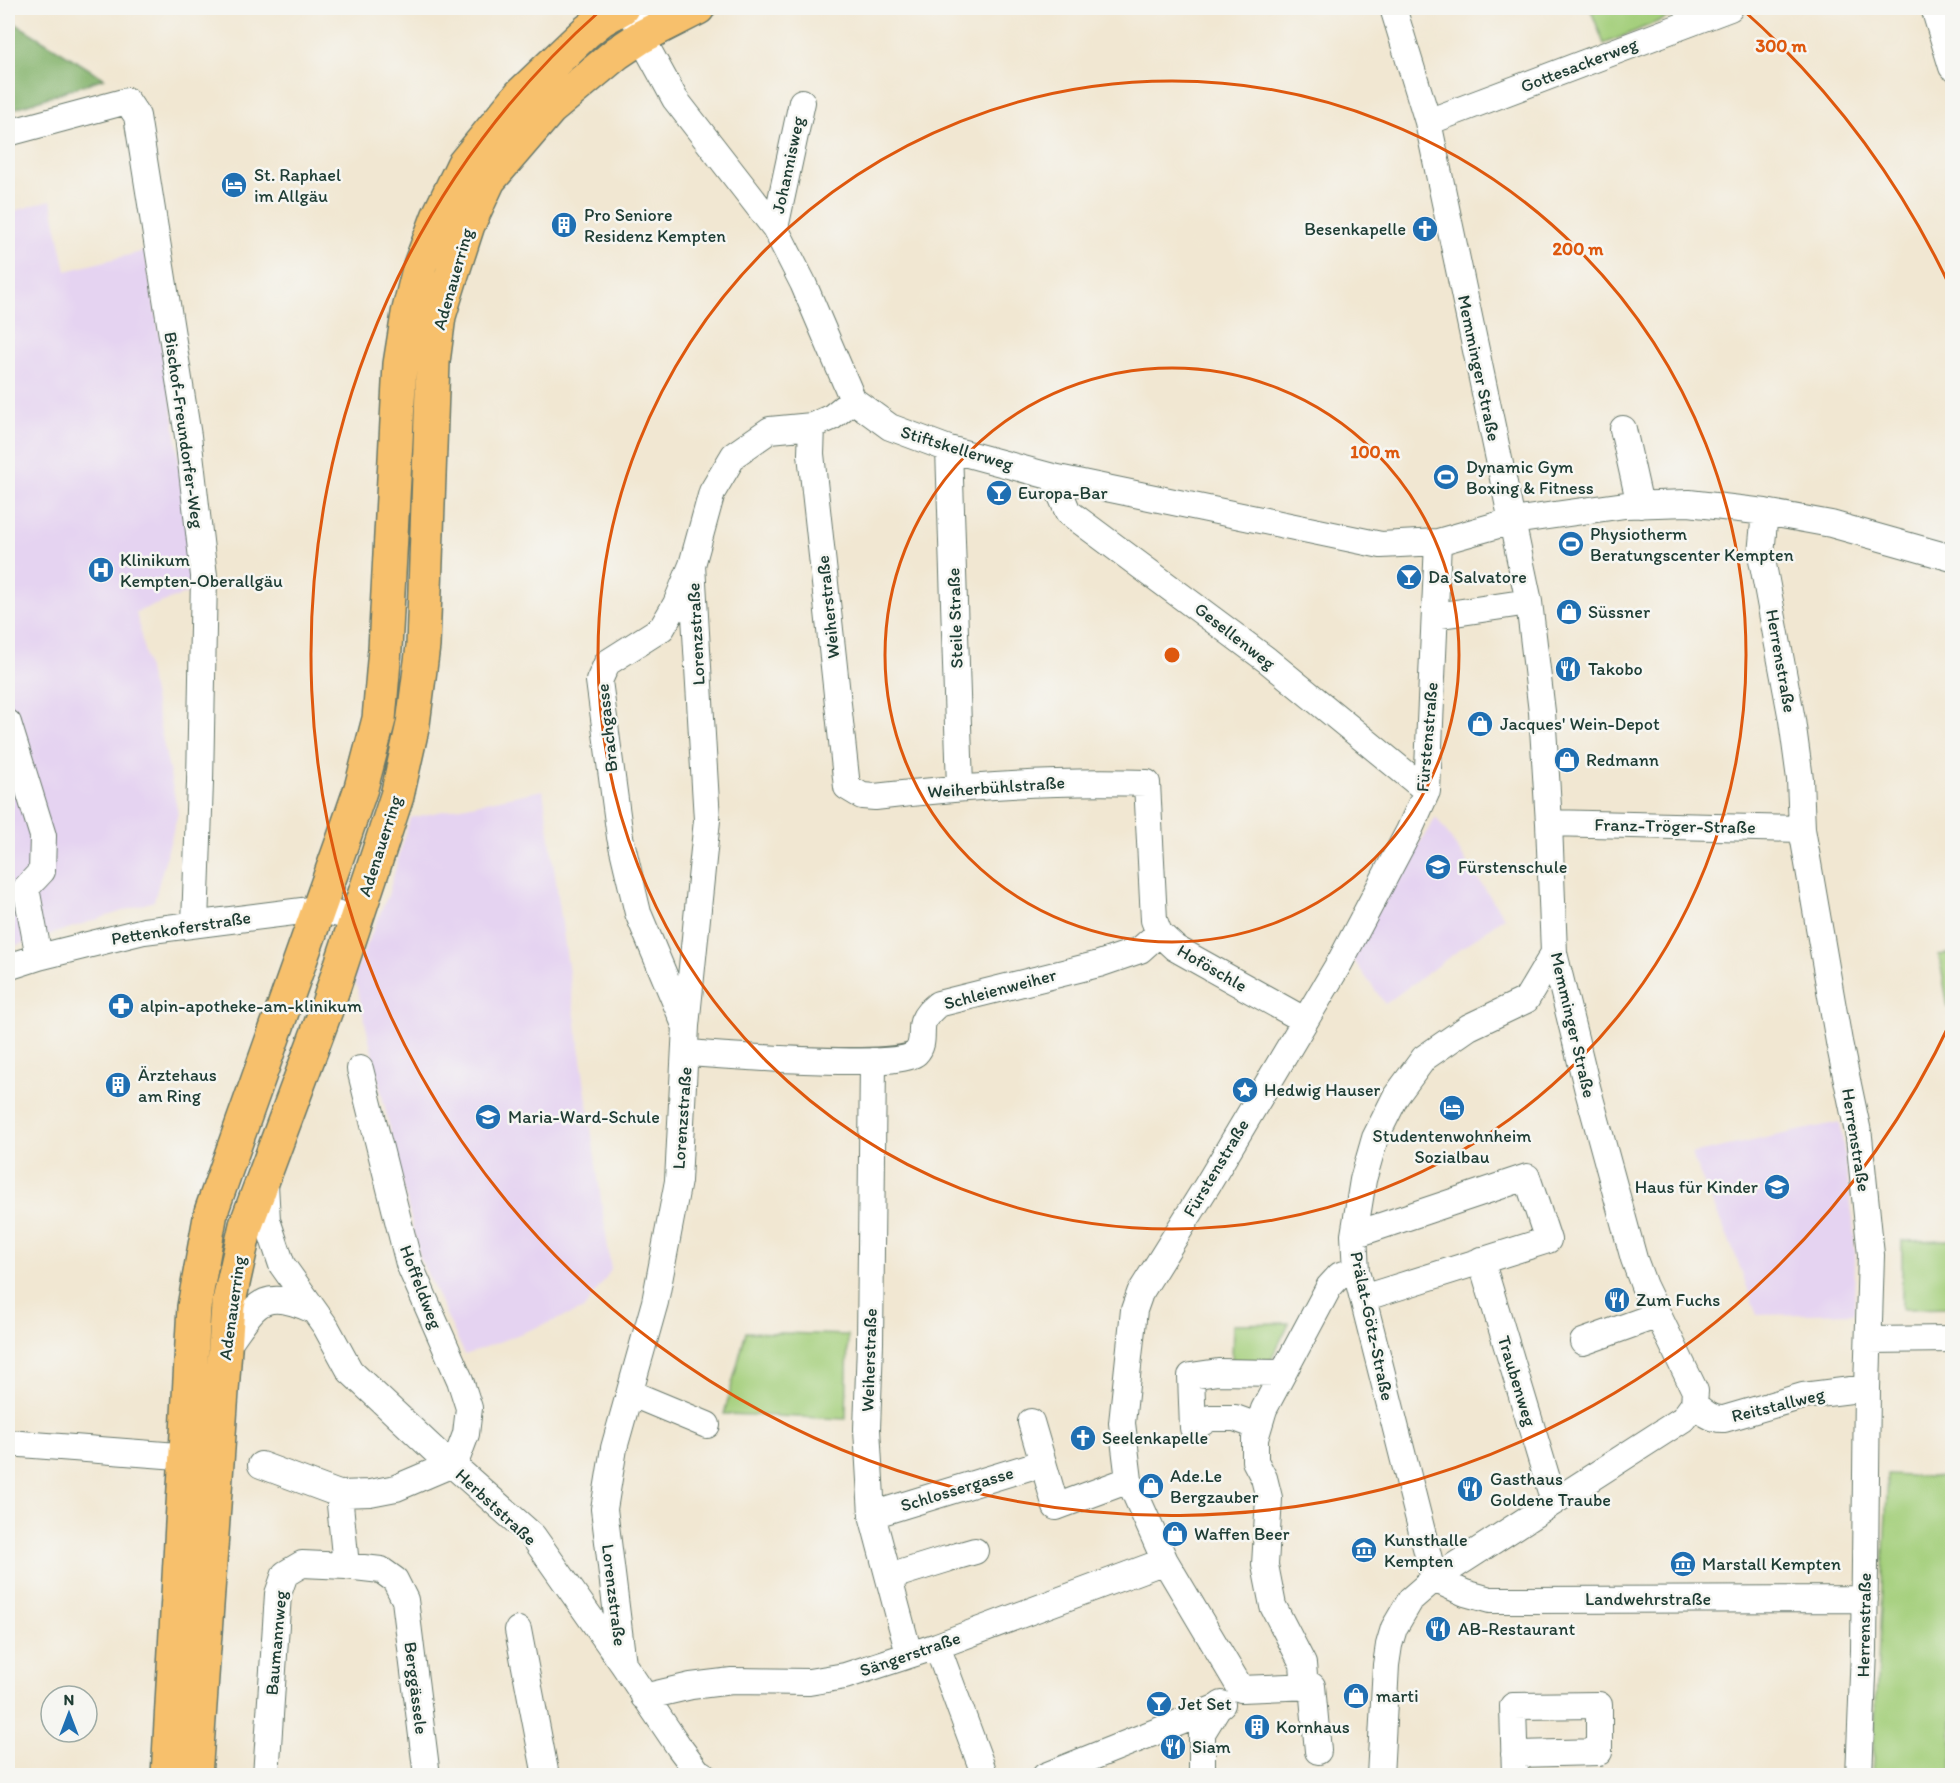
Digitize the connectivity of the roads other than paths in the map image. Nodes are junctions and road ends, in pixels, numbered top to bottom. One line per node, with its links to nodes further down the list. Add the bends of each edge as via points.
1 (622, 8): 32 (main road, Adenauerring, via 586,32 520,95 463,165 420,265 400,364 379,719 358,797)
2 (698, 8): 6 (main road, Adenauerring)
3 (1394, 8): 9 (street, Memminger Straße)
4 (1730, 8): 9 (street, Gottesackerweg)
5 (1934, 8): 7 (street)
6 (636, 22): 11 (street, via 675,99); 33 (main road, Adenauerring, via 609,60 550,109 489,180 461,244 439,316 433,362 423,646 413,724 398,796)
7 (1953, 67)
8 (802, 102): 11 (street, Johannisweg)
9 (1428, 122): 19 (street, Memminger Straße)
10 (8, 133): 34 (street, Bischof-Freundorfer-Weg, via 127,101 137,116 188,436 204,576)
11 (775, 228): 12 (street)
12 (853, 400): 13 (street, Brachgasse, via 832,417); 15 (street, Stiftskellerweg, via 890,427)
13 (812, 426): 22 (street, Brachgasse, via 770,430 734,455 712,492); 27 (street, Weiherstraße, via 811,454)
14 (1623, 429): 17 (street)
15 (949, 449): 16 (street, Stiftskellerweg); 28 (street, Steile Straße)
16 (1053, 477): 20 (street, Stiftskellerweg, via 1381,545); 29 (street, Gesellenweg, via 1068,512 1267,660)
17 (1640, 505): 18 (street, Stiftskellerweg, via 1689,503); 19 (street, Stiftskellerweg)
18 (1765, 512): 21 (street, Stiftskellerweg, via 1831,524); 31 (street, Herrenstraße, via 1761,554 1792,720)
19 (1512, 520): 20 (street, Stiftskellerweg); 23 (street, Memminger Straße)
20 (1438, 542): 24 (street, Fürstenstraße)
21 (1953, 558)
22 (692, 565): 42 (street, Lorenzstraße, via 707,820); 42 (street, Brachgasse, via 662,628 607,663 600,681 620,837 638,913)
23 (1529, 602): 24 (street); 30 (street, Memminger Straße, via 1542,712)
24 (1435, 616): 29 (street, Fürstenstraße)
25 (8, 723): 37 (street, via 43,836 42,871 26,888)
26 (1147, 783): 28 (street, Weiherbühlstraße, via 1045,782); 35 (street, Hoföschle, via 1154,920)
27 (847, 787): 28 (street, Weiherbühlstraße, via 862,796 874,797)
28 (960, 787)
29 (1427, 791): 40 (street, Fürstenstraße, via 1361,923)
30 (1549, 824): 31 (street, Franz-Tröger-Straße); 36 (street, Memminger Straße)
31 (1802, 829): 54 (street, Herrenstraße, via 1858,1137 1871,1255)
32 (318, 909): 33 (street, Pettenkoferstraße); 34 (street, Pettenkoferstraße); 65 (main road, Adenauerring, via 211,1212 194,1307)
33 (356, 918): 46 (main road, Adenauerring)
34 (195, 924): 37 (street, Pettenkoferstraße, via 135,933)
35 (1160, 933): 40 (street, Hoföschle, via 1175,948); 44 (street, Schleienweiher, via 1140,950 1099,964 938,1004 923,1023 922,1044 916,1052 908,1058)
36 (1554, 953): 39 (street); 41 (street, Memminger Straße)
37 (39, 957): 38 (street, Pettenkoferstraße)
38 (8, 967)
39 (1526, 1000): 41 (street, via 1559,1009); 47 (street, Prälat-Götz-Straße, via 1469,1028 1424,1058 1396,1096 1376,1138 1363,1180)
40 (1304, 1020): 69 (street, Fürstenstraße, via 1140,1293 1134,1310 1122,1423)
41 (1572, 1024): 52 (street, Memminger Straße, via 1634,1259)
42 (686, 1026): 43 (street, Lorenzstraße)
43 (686, 1053): 44 (street, Schleienweiher); 59 (street, Lorenzstraße, via 678,1181 656,1302)
44 (873, 1061): 72 (street, Weiherstraße, via 867,1429)
45 (360, 1069): 68 (street, Hoffeldweg, via 409,1264 469,1408 466,1434)
46 (264, 1175): 51 (street, Herbststraße, via 267,1220 282,1265); 56 (main road, Adenauerring, via 246,1225 228,1306)
47 (1354, 1235): 48 (street, via 1527,1178 1548,1240); 49 (street, Prälat-Götz-Straße)
48 (1481, 1260): 50 (street); 71 (street, Traubenweg)
49 (1356, 1271): 50 (street, Prälat-Götz-Straße); 57 (street, via 1340,1275 1329,1287)
50 (1363, 1298): 77 (street, Prälat-Götz-Straße)
51 (313, 1310): 56 (street, via 273,1298 260,1304); 68 (street, Herbststraße, via 350,1371)
52 (1658, 1315): 55 (street); 60 (street, Memminger Straße, via 1695,1391)
53 (1953, 1339): 54 (street)
54 (1869, 1340): 58 (street, Herrenstraße)
55 (1583, 1342)
56 (225, 1348): 65 (main road, Adenauerring)
57 (1283, 1373): 63 (street); 63 (street, via 1218,1372 1191,1376 1193,1428 1210,1419 1235,1419)
58 (1867, 1388): 60 (street, Reitstallweg, via 1803,1396 1724,1419 1711,1417); 78 (street, Herrenstraße)
59 (630, 1393): 62 (street); 83 (street, Lorenzstraße, via 614,1448 604,1509)
60 (1694, 1404): 71 (street, via 1683,1419)
61 (1031, 1422): 66 (street)
62 (707, 1425)
63 (1257, 1426): 84 (street, via 1255,1461 1269,1498 1264,1565 1273,1606 1303,1664)
64 (8, 1443): 65 (street)
65 (201, 1457): 89 (main road, Adenauerring); 90 (main road, Adenauerring)
66 (1042, 1463): 69 (street, via 1056,1507); 72 (street, Schlossergasse)
67 (261, 1465): 70 (street)
68 (452, 1466): 70 (street, via 396,1488 370,1494); 83 (street, Herbststraße, via 533,1536)
69 (1129, 1480): 74 (street, Fürstenstraße)
70 (339, 1494): 75 (street)
71 (1554, 1502): 77 (street)
72 (872, 1515): 76 (street, Weiherstraße)
73 (959, 1556): 76 (street)
74 (1165, 1561): 81 (street, Sängerstraße); 85 (street, Fürstenstraße)
75 (346, 1566): 79 (street, Baumannweg, via 381,1570 395,1580); 91 (street, Baumannweg, via 302,1564 285,1574 278,1594)
76 (889, 1577): 82 (street, Weiherstraße)
77 (1434, 1579): 78 (street, Landwehrstraße, via 1490,1600); 98 (street, via 1411,1599 1389,1645)
78 (1865, 1599): 99 (street, Herrenstraße)
79 (405, 1600): 92 (street, Berggässele)
80 (518, 1630): 93 (street)
81 (937, 1646): 82 (street, Sängerstraße); 95 (street)
82 (909, 1654): 86 (street, Sängerstraße, via 845,1676 809,1682 732,1681)
83 (623, 1664): 86 (street, Herbststraße)
84 (1305, 1688): 85 (street); 88 (street, via 1312,1686)
85 (1241, 1689): 87 (street)
86 (644, 1697): 94 (street, Herbststraße, via 697,1771)
87 (1218, 1707): 96 (street); 97 (street, via 1202,1733)
88 (1318, 1751)
89 (168, 1776)
90 (195, 1776)
91 (266, 1776)
92 (427, 1776)
93 (546, 1776)
94 (705, 1776)
95 (985, 1776)
96 (1045, 1776)
97 (1202, 1776)
98 (1380, 1776)
99 (1859, 1776)

